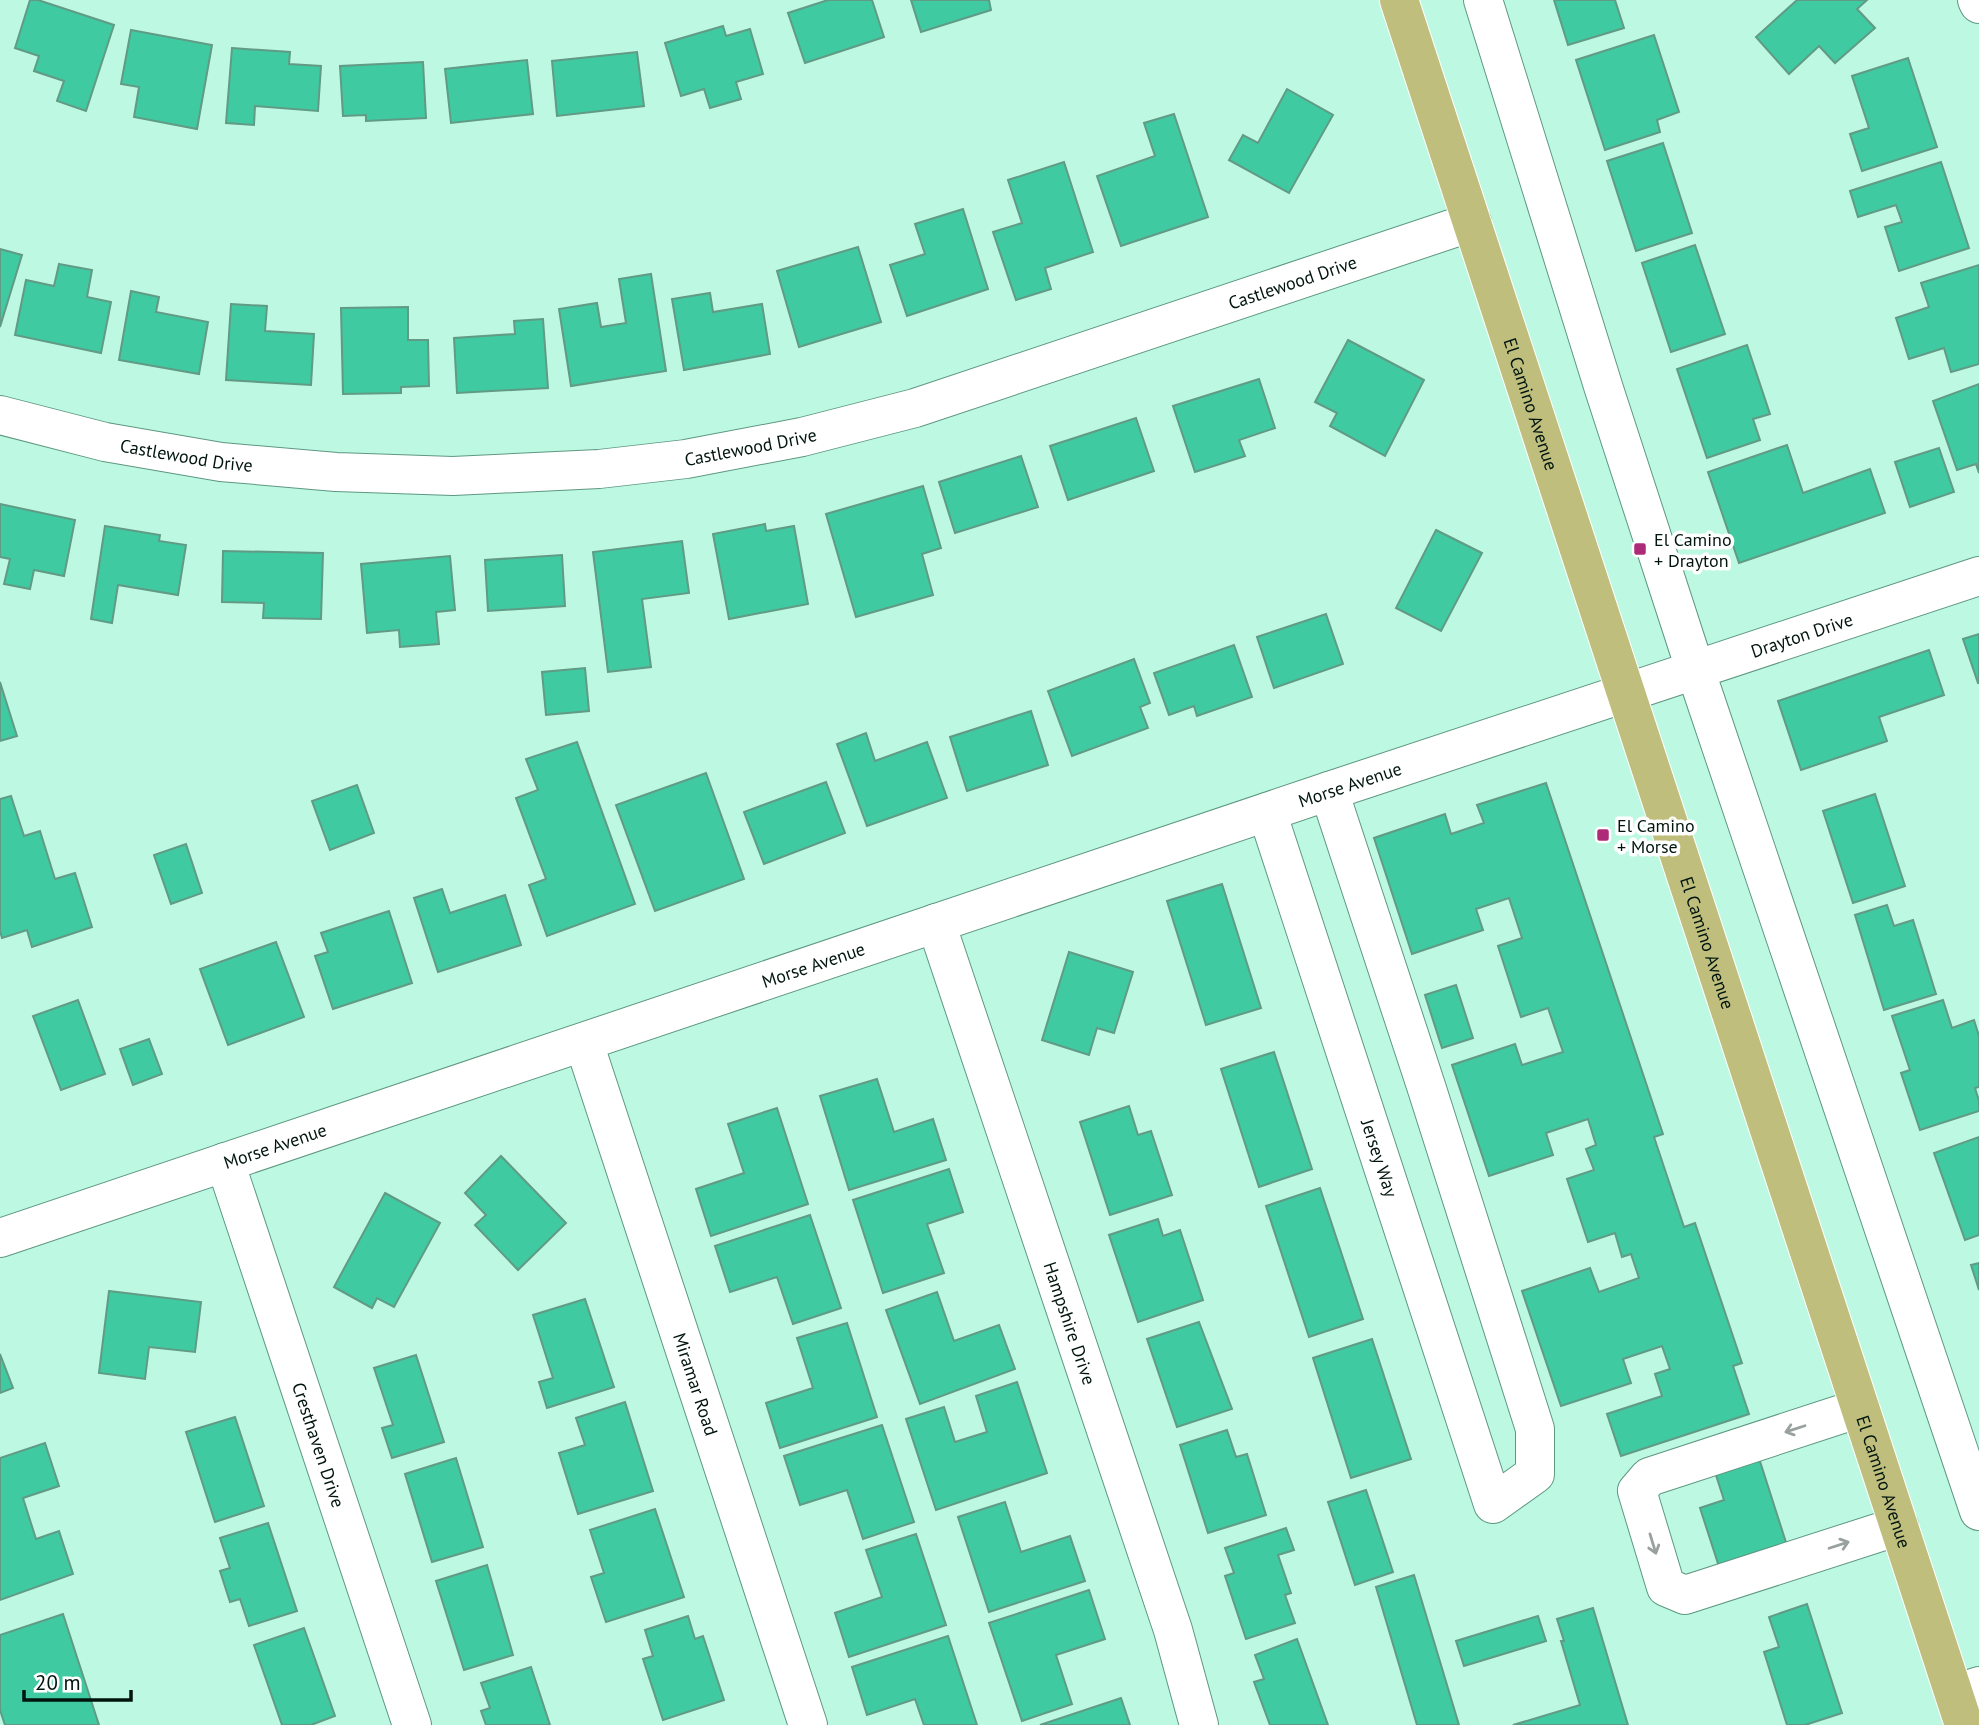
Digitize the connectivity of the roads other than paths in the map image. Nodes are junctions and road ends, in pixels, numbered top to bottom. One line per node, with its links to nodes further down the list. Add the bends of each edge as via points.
1 (1399, 0): 3 (main road, El Camino Avenue)
2 (1483, 0): 6 (street)
3 (1472, 222): 4 (street, Castlewood Drive, via 915,408 802,437 686,459 599,469 453,476 336,472 208,459 105,442); 7 (main road, El Camino Avenue)
4 (0, 415)
5 (1979, 576): 6 (street, Drayton Drive)
6 (1695, 669): 7 (street, Drayton Drive); 15 (street)
7 (1625, 692): 8 (street, Morse Avenue); 14 (main road, El Camino Avenue)
8 (1329, 791): 9 (street, Morse Avenue); 9 (street, Jersey Way, via 1535,1429 1535,1474 1493,1504)
9 (1266, 812): 10 (street, Morse Avenue)
10 (936, 923): 11 (street, Morse Avenue); 20 (street, Hampshire Drive, via 1172,1630)
11 (584, 1043): 12 (street, Morse Avenue); 19 (street, Miramar Road)
12 (225, 1162): 13 (street, Morse Avenue); 18 (street, Cresthaven Drive)
13 (1, 1233)
14 (1860, 1408): 16 (main road, El Camino Avenue); 16 (street, one-way to 16, via 1649,1477 1637,1490 1666,1587 1685,1595)
15 (1979, 1511)
16 (1899, 1526): 17 (main road, El Camino Avenue)
17 (1966, 1702)
18 (412, 1725)
19 (808, 1725)
20 (1199, 1725)

